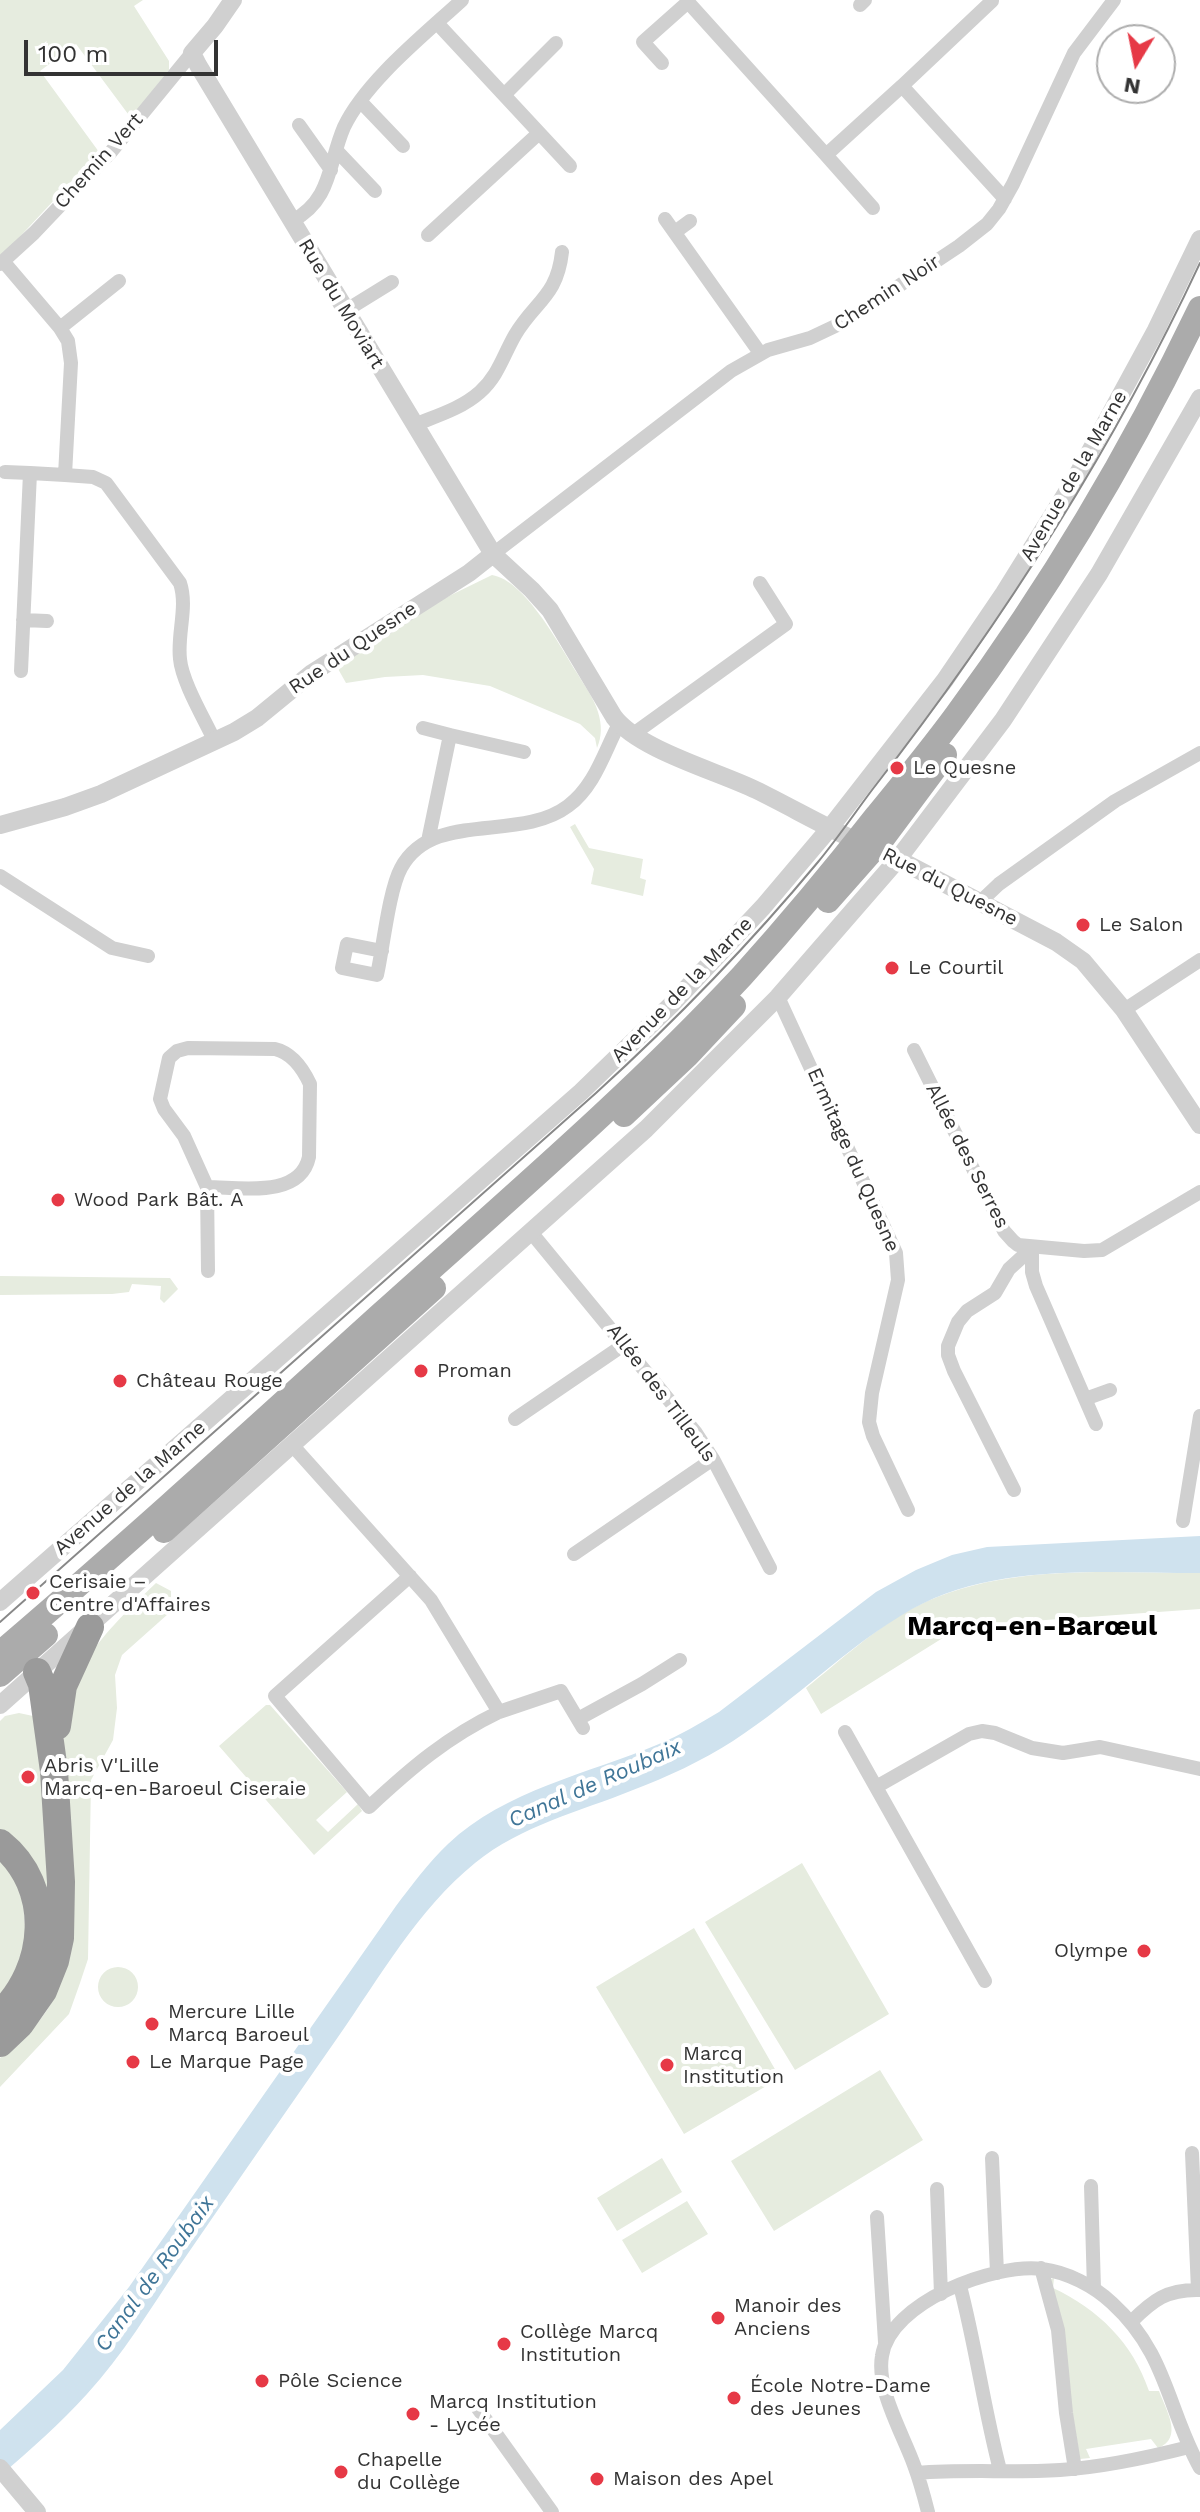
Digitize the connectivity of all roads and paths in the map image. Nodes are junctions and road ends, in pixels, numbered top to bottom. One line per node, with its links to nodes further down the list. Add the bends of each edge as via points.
1 (233, 0): 8 (street)
2 (462, 0): 6 (street)
3 (1114, 0): 21 (street, Chemin Noir, via 1074,53)
4 (689, 1): 9 (street, via 643,42); 17 (street)
5 (992, 1): 10 (street)
6 (437, 23): 11 (street); 12 (street)
7 (556, 43): 11 (street)
8 (192, 53): 24 (street, Rue du Moviart); 30 (street, Chemin Vert, via 110,153)
9 (662, 63)
10 (902, 86): 17 (street); 21 (street)
11 (504, 95): 14 (street)
12 (360, 101): 15 (street); 16 (street)
13 (299, 125): 19 (street)
14 (539, 133): 18 (street); 27 (street)
15 (403, 146)
16 (336, 150): 19 (street); 20 (street)
17 (826, 155): 22 (street)
18 (570, 166)
19 (331, 170): 24 (street, via 315,204)
20 (375, 191)
21 (1005, 199): 37 (street, Chemin Noir, via 971,238 846,321)
22 (873, 208)
23 (665, 219): 26 (street)
24 (292, 221): 34 (street, Rue du Moviart)
25 (690, 221): 26 (street)
26 (675, 232): 37 (street)
27 (428, 235)
28 (1200, 239): 55 (street, Avenue de la Marne, via 1115,407 1033,548 945,680)
29 (562, 252): 39 (street, via 552,289 517,332 492,380 462,405)
30 (2, 262): 35 (street)
31 (119, 281): 35 (street)
32 (392, 282): 34 (street)
33 (1200, 308): 57 (main road, Avenue de la Marne, via 1146,415 1048,581)
34 (345, 311): 39 (street, Rue du Moviart)
35 (60, 328): 42 (street, via 71,363)
36 (1200, 337): 57 (main road, Avenue de la Marne, via 1113,500 1052,598 952,746)
37 (760, 353): 43 (street, Chemin Noir)
38 (1200, 398): 58 (street, Avenue de la Marne, via 1065,627 1003,720)
39 (414, 425): 43 (street, Rue du Moviart)
40 (5, 472): 41 (street)
41 (30, 473): 42 (street); 45 (street)
42 (65, 475): 51 (street, via 106,483 180,583 181,668)
43 (493, 554): 49 (street, via 550,610); 51 (street, Rue du Quesne)
44 (760, 583): 49 (street, via 786,624)
45 (23, 620): 46 (street); 47 (street)
46 (47, 621)
47 (21, 671)
48 (423, 728): 50 (street)
49 (626, 729): 55 (street, Rue du Quesne); 56 (street, via 581,795 561,811 529,824)
50 (450, 735): 52 (street); 56 (street)
51 (215, 742): 54 (street, Rue du Quesne, via 101,794)
52 (524, 752)
53 (1200, 753): 60 (street, via 1115,801)
54 (0, 825)
55 (829, 829): 57 (street, Rue du Quesne); 87 (street, Avenue de la Marne, via 716,959 581,1092)
56 (428, 841): 61 (street, via 398,875)
57 (866, 845): 58 (street, Rue du Quesne); 89 (main road, Avenue de la Marne, via 626,1091)
58 (898, 859): 60 (street, Rue du Quesne); 64 (street, Avenue de la Marne)
59 (0, 876): 62 (street, via 112,948)
60 (980, 902): 65 (street, Rue du Quesne, via 1074,954)
61 (382, 951)
62 (148, 956)
63 (1200, 960): 65 (street)
64 (778, 997): 70 (street, Avenue de la Marne, via 646,1129); 82 (street, Ermitage du Quesne, via 898,1261 869,1422)
65 (1124, 1010): 67 (street, Rue du Quesne)
66 (914, 1050): 71 (street, Allée des Serres, via 1004,1231)
67 (1200, 1125)
68 (207, 1187): 68 (street, via 184,1136 161,1103 169,1058 188,1048 285,1052 310,1084 306,1166 282,1186); 72 (street)
69 (1200, 1192): 71 (street, via 1102,1250)
70 (530, 1231): 73 (street, Allée des Tilleuls); 79 (street, Avenue de la Marne)
71 (1032, 1248): 75 (street, via 1036,1286); 81 (street, via 1009,1269 992,1296 963,1314 948,1350)
72 (208, 1271)
73 (625, 1344): 77 (street); 80 (street, Allée des Tilleuls)
74 (1110, 1390): 75 (street)
75 (1085, 1399): 78 (street)
76 (1200, 1416): 83 (street)
77 (515, 1419)
78 (1096, 1424)
79 (293, 1446): 86 (street); 88 (street, Avenue de la Marne)
80 (713, 1459): 84 (street); 85 (street, Allée des Tilleuls)
81 (1014, 1490)
82 (908, 1510)
83 (1183, 1521)
84 (574, 1554)
85 (770, 1568)
86 (410, 1576): 93 (street, via 431,1600); 93 (street, via 275,1696 369,1807 427,1754)
87 (0, 1602)
88 (90, 1627): 89 (street, Avenue de la Marne); 96 (highway, via 61,1694)
89 (15, 1649): 91 (main road, Avenue de la Marne); 92 (street, Avenue de la Marne); 96 (highway, via 42,1684)
90 (680, 1660): 93 (street, via 580,1723 561,1691)
91 (0, 1675)
92 (0, 1705)
93 (499, 1712)
94 (845, 1732): 97 (street)
95 (1200, 1769): 97 (street, via 1100,1747 1063,1753 1032,1748 982,1731)
96 (54, 1771): 101 (highway, via 62,1895 58,1948 43,1991)
97 (876, 1787): 99 (street)
98 (0, 1843): 100 (highway, via 29,1882 39,1931 27,1979)
99 (985, 1981)
100 (0, 2014)
101 (0, 2043)
102 (1192, 2153): 111 (street)
103 (992, 2158): 108 (street)
104 (1091, 2186): 110 (street)
105 (937, 2189): 112 (street)
106 (877, 2217): 114 (street)
107 (1041, 2268): 108 (street); 110 (street); 119 (street, via 1058,2330)
108 (997, 2273): 109 (street)
109 (960, 2286): 112 (street); 120 (street)
110 (1094, 2289): 113 (street)
111 (1199, 2290): 113 (street, via 1154,2300)
112 (941, 2294): 114 (street, via 906,2316)
113 (1131, 2322): 116 (street, via 1157,2361)
114 (885, 2343): 121 (street, via 883,2384)
115 (474, 2403): 123 (street)
116 (1189, 2447): 118 (street); 119 (street)
117 (0, 2468): 122 (street)
118 (1200, 2468)
119 (1075, 2469): 120 (street)
120 (1000, 2470): 121 (street)
121 (917, 2473): 124 (street)
122 (37, 2512)
123 (552, 2512)
124 (928, 2512)

